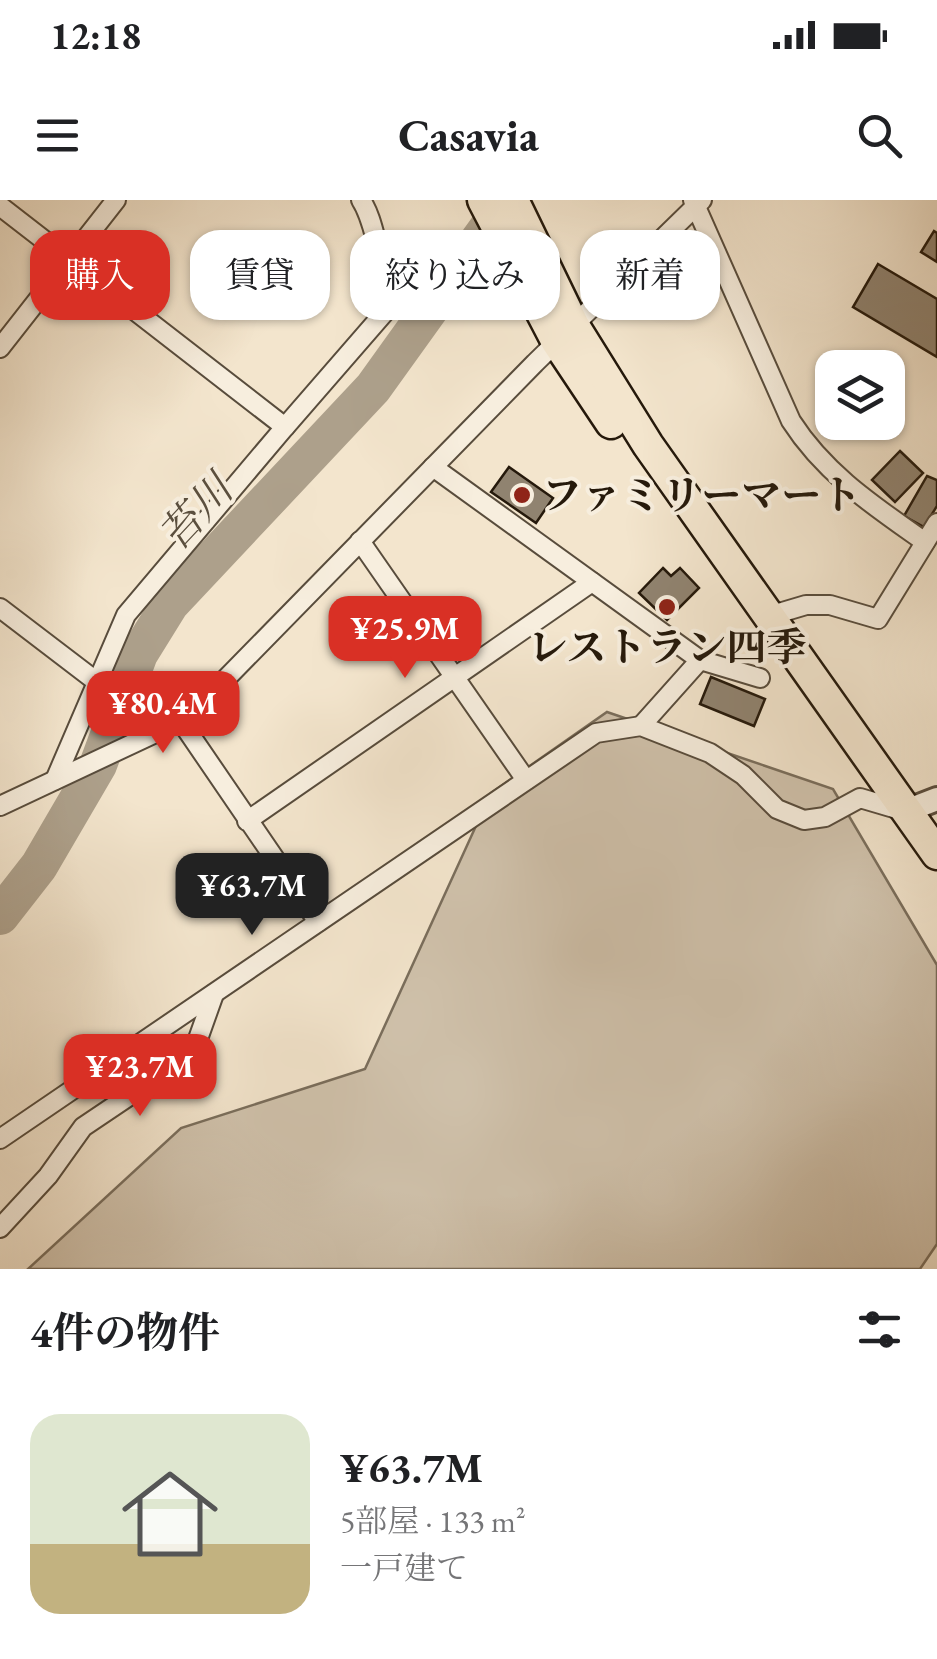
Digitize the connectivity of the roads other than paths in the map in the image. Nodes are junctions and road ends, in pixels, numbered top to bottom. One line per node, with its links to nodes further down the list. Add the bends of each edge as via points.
1 (116, 200): 7 (street)
2 (361, 200): 12 (street, via 385,273 404,290)
3 (697, 202): 10 (street); 16 (street, via 806,444 849,488)
4 (0, 206): 6 (street)
5 (500, 206): 10 (highway); 10 (highway, via 507,248)
6 (31, 230)
7 (92, 230)
8 (30, 310): 11 (street)
9 (147, 320): 12 (street)
10 (566, 334): 13 (street); 19 (highway); 30 (highway, via 680,525)
11 (0, 348)
12 (285, 427): 23 (street, via 126,615)
13 (433, 467): 15 (street); 17 (street)
14 (937, 523): 16 (street)
15 (360, 541): 21 (street); 24 (street)
16 (926, 542): 19 (street, via 878,619 830,604)
17 (592, 582): 20 (street); 21 (street)
18 (0, 608): 23 (street)
19 (770, 616): 30 (highway)
20 (700, 660): 22 (street); 25 (street)
21 (453, 676): 27 (street); 31 (street)
22 (760, 678)
23 (97, 682): 26 (street)
24 (180, 720): 26 (street); 31 (street)
25 (642, 726): 27 (street, via 596,733); 30 (street, via 710,752 778,809 804,820 860,798)
26 (54, 780): 29 (street)
27 (526, 780): 33 (street)
28 (937, 799): 30 (street)
29 (0, 806)
30 (906, 811): 32 (highway)
31 (247, 820): 33 (street)
32 (937, 854)
33 (318, 922): 34 (street)
34 (214, 994): 35 (street); 36 (street, via 193,1053 83,1128 48,1176)
35 (0, 1139)
36 (3, 1218)

